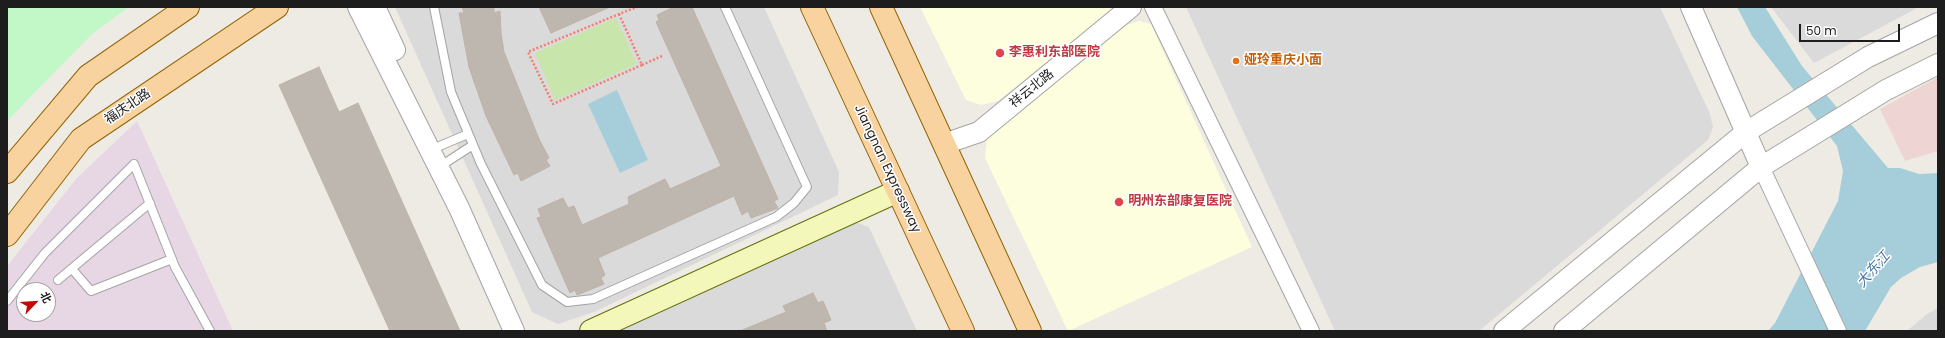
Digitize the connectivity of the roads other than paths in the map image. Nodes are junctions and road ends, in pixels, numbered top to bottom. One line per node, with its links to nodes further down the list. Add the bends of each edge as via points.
1 (188, 7): 20 (main road, via 88,76)
2 (277, 7): 23 (main road, 福庆北路, via 81,139)
3 (358, 7): 18 (street)
4 (375, 7): 18 (street)
5 (434, 7): 15 (lane, via 451,92)
6 (724, 7): 17 (lane, via 807,187 794,203 776,217 593,299 567,302 542,285)
7 (812, 7): 21 (main road, Jiangnan Expressway)
8 (881, 7): 16 (main road)
9 (1131, 7): 16 (street, 祥云北路, via 979,132)
10 (1153, 7): 34 (street)
11 (1691, 7): 14 (street)
12 (1938, 23): 14 (street, via 1868,56)
13 (1938, 64): 19 (street, via 1886,90)
14 (1746, 132): 19 (street); 35 (street)
15 (468, 134): 17 (lane); 18 (lane)
16 (944, 144): 33 (main road)
17 (473, 145): 18 (lane)
18 (439, 156): 29 (street, via 459,208); 30 (street)
19 (1760, 167): 36 (street); 37 (street)
20 (7, 172)
21 (898, 192): 31 (main road); 32 (main road, Jiangnan Expressway)
22 (150, 204): 24 (lane); 25 (lane); 27 (lane, via 134,164 45,253)
23 (7, 235)
24 (172, 259): 25 (lane, via 91,291); 28 (lane)
25 (72, 269): 26 (lane)
26 (58, 280)
27 (7, 301)
28 (210, 331)
29 (514, 331)
30 (526, 331)
31 (591, 331)
32 (962, 331)
33 (1030, 331)
34 (1311, 331)
35 (1504, 331)
36 (1564, 331)
37 (1838, 331)

